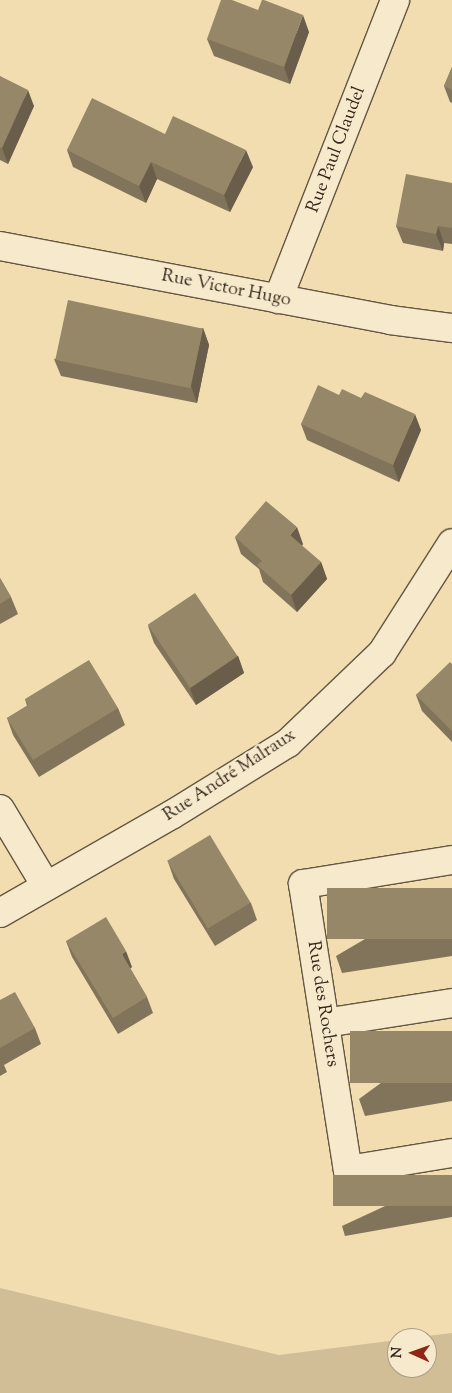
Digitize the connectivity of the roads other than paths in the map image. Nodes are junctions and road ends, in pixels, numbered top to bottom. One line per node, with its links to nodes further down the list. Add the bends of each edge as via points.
1 (395, 0): 3 (street, Rue Paul Claudel)
2 (0, 246): 3 (street, Rue Victor Hugo)
3 (278, 299): 4 (street, Rue Victor Hugo)
4 (452, 328)
5 (452, 543): 8 (street, Rue André Malraux, via 382,653 288,743 173,814)
6 (0, 809): 8 (street)
7 (452, 860): 11 (street, Rue des Rochers, via 303,884)
8 (46, 886): 9 (street, Rue André Malraux)
9 (0, 913)
10 (452, 1003): 11 (street)
11 (325, 1023): 12 (street, Rue des Rochers, via 348,1170)
12 (452, 1152)

